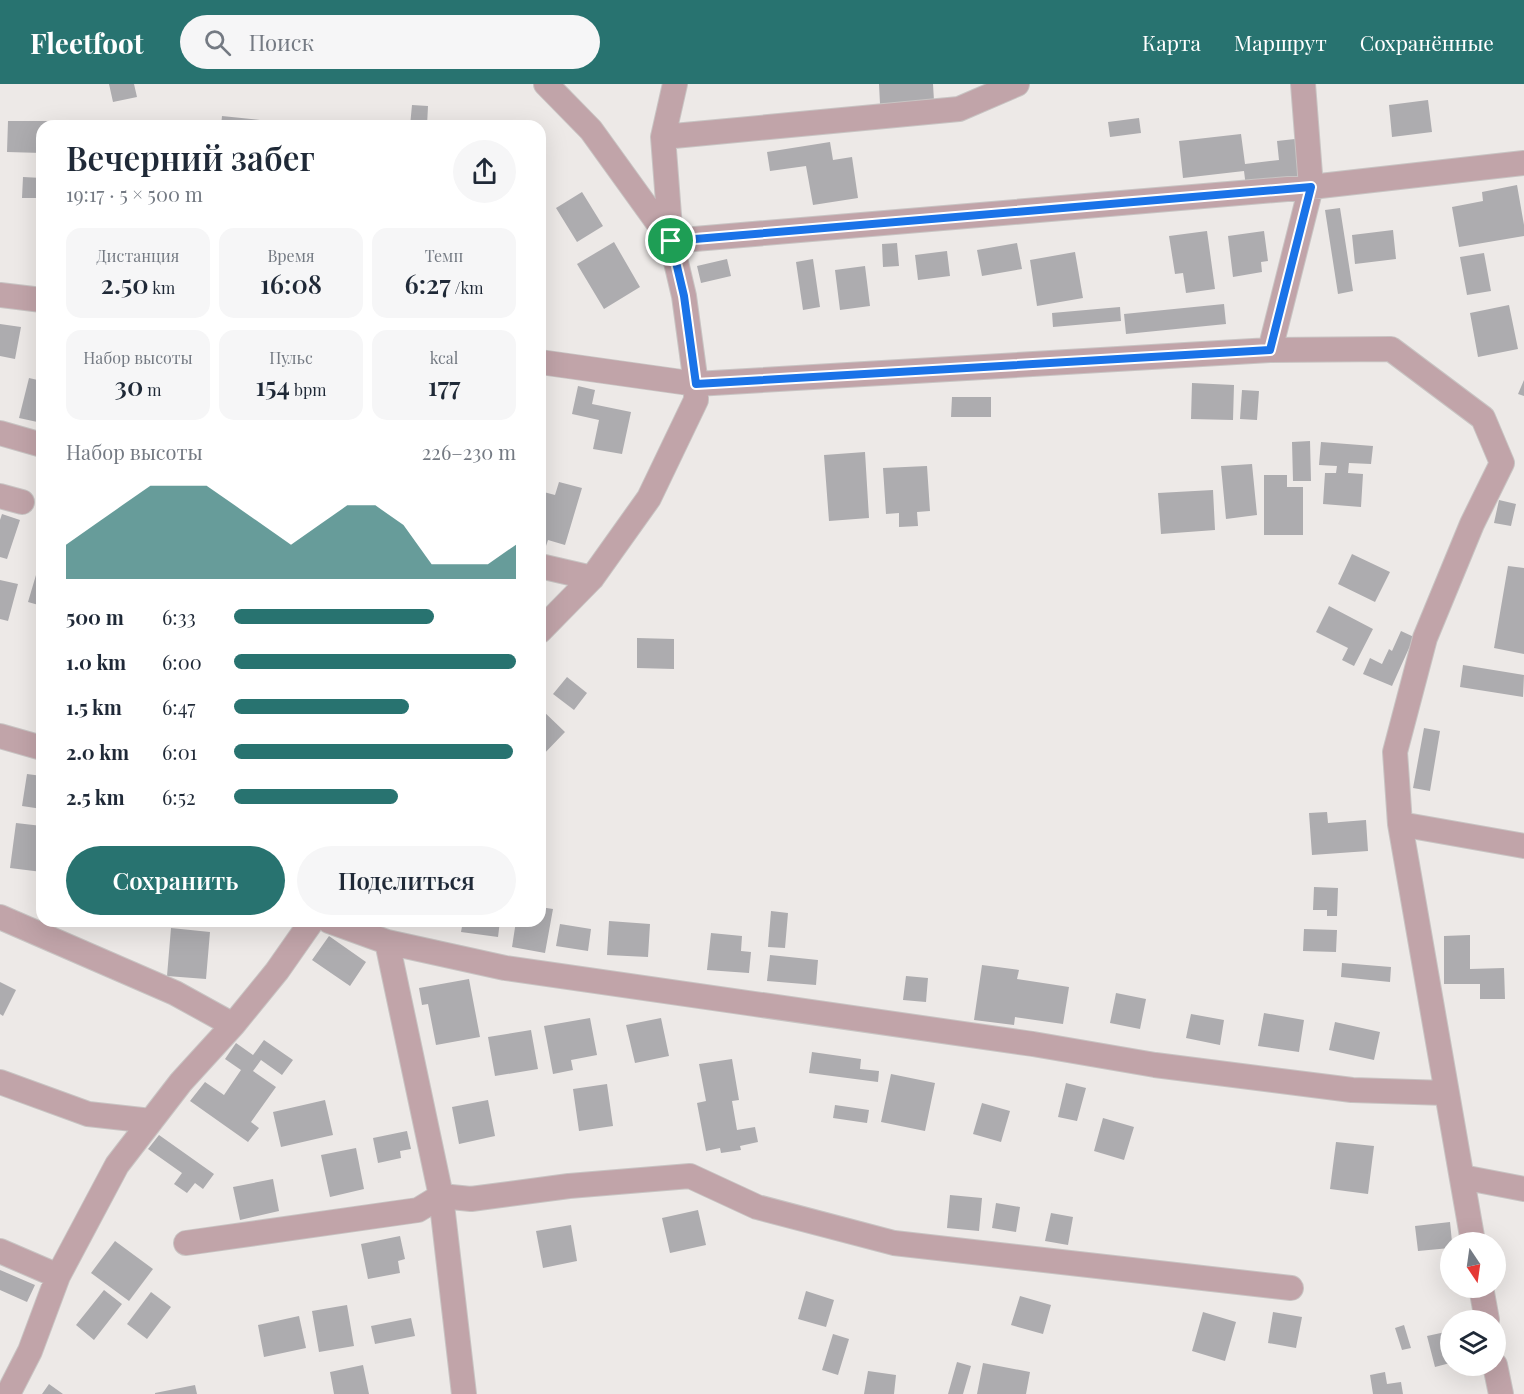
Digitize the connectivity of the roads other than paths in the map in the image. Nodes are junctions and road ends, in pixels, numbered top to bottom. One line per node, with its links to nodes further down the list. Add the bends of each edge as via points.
1 (546, 84): 8 (street, via 591,130)
2 (675, 84): 5 (street)
3 (1017, 84): 5 (street, via 959,109)
4 (1303, 84): 7 (street)
5 (663, 137): 8 (street)
6 (1524, 163): 7 (street)
7 (1311, 187): 8 (street); 11 (street)
8 (671, 241): 13 (street, via 684,296)
9 (0, 295): 10 (street)
10 (36, 299)
11 (1270, 350): 13 (street); 16 (street, via 1391,349 1483,418)
12 (546, 363): 13 (street)
13 (696, 384): 18 (street, via 696,400 649,498)
14 (0, 433): 15 (street)
15 (36, 443)
16 (1513, 464): 22 (street, via 1472,524 1425,638 1395,752)
17 (546, 567): 18 (street)
18 (592, 578): 19 (street)
19 (546, 625)
20 (0, 736): 21 (street)
21 (36, 746)
22 (1400, 824): 23 (street); 30 (street)
23 (1524, 846)
24 (0, 917): 28 (street, via 175,993)
25 (308, 927): 28 (street)
26 (346, 927): 27 (street)
27 (387, 942): 30 (street, via 505,968 1155,1065 1352,1090); 34 (street)
28 (233, 1025): 31 (street)
29 (0, 1082): 31 (street, via 88,1114)
30 (1446, 1093): 32 (street)
31 (151, 1121): 38 (street, via 117,1165)
32 (1462, 1177): 33 (street); 35 (street)
33 (1524, 1189)
34 (441, 1196): 36 (street, via 418,1210); 39 (street, via 471,1199 690,1176 757,1207 894,1243); 42 (street)
35 (1471, 1232)
36 (186, 1243)
37 (0, 1251): 38 (street)
38 (58, 1276): 41 (street, via 30,1351)
39 (1291, 1288)
40 (1497, 1376): 43 (street)
41 (8, 1394)
42 (464, 1394)
43 (1501, 1394)

